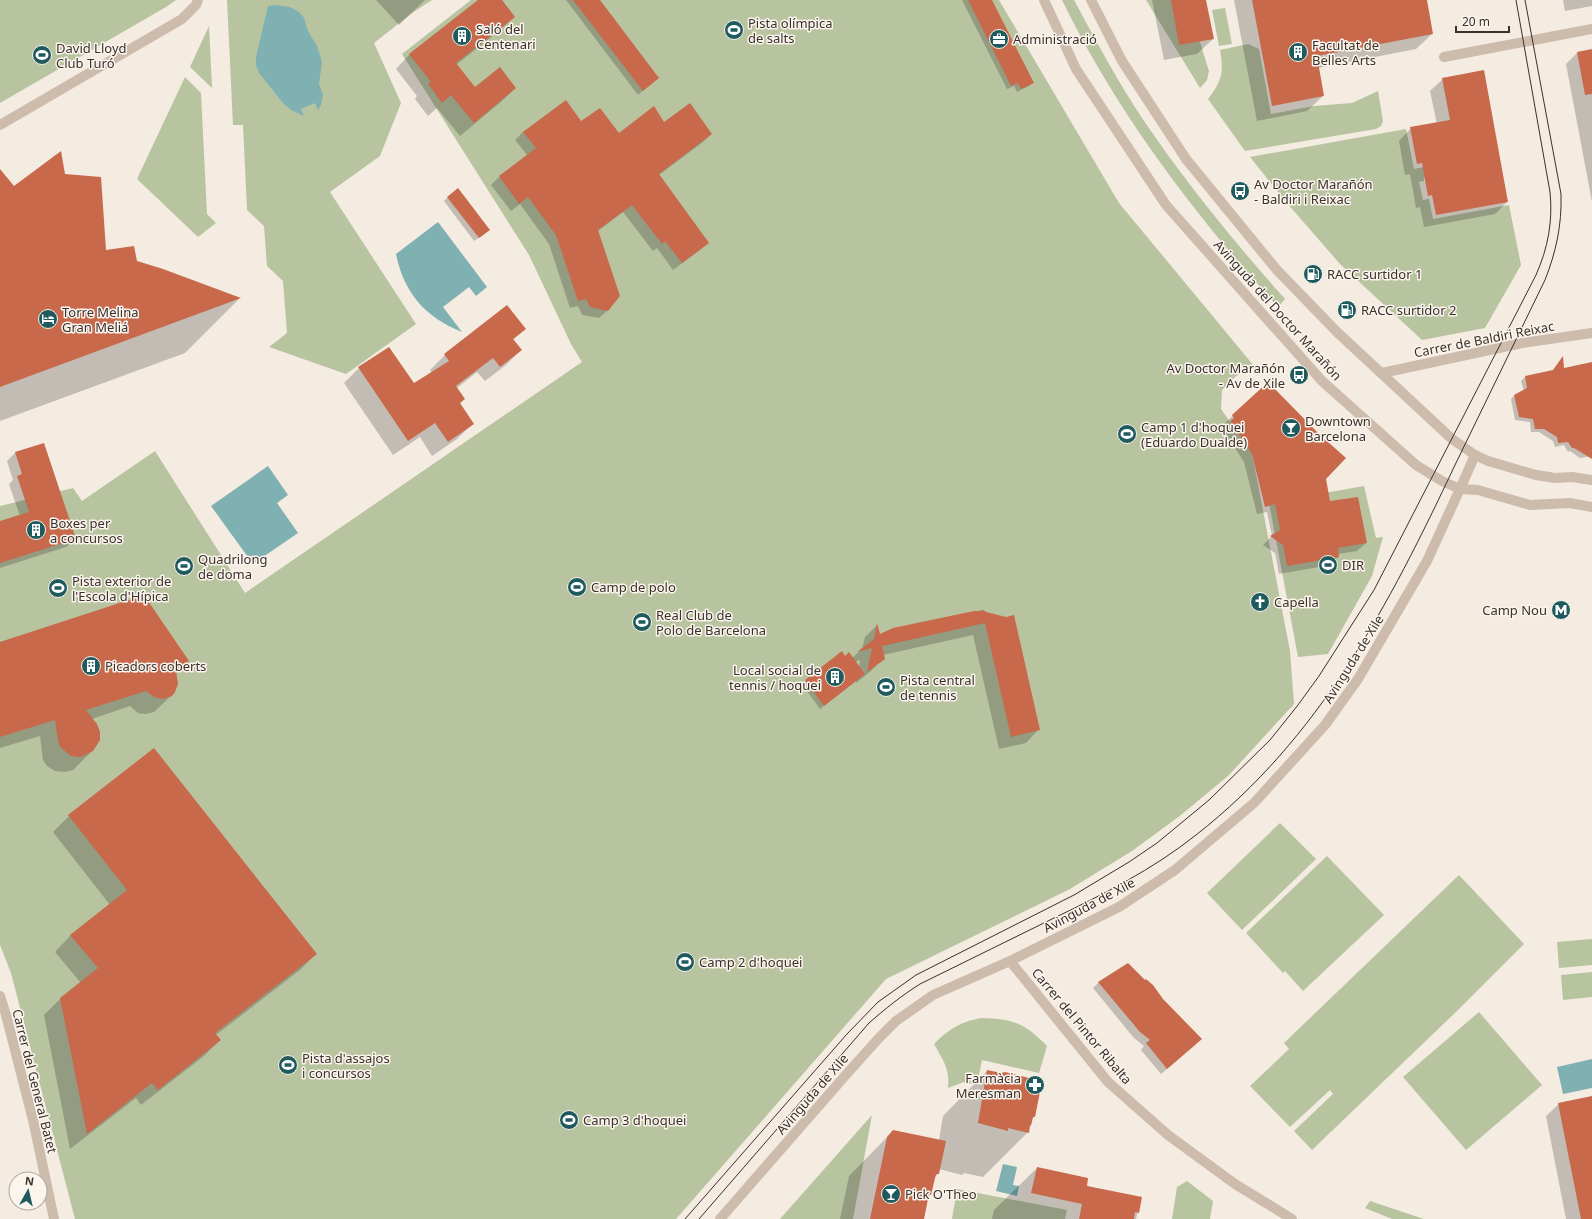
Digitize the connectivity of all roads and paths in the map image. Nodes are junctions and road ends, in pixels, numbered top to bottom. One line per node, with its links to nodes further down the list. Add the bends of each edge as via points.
1 (198, 0): 6 (street, via 182,19)
2 (1044, 0): 11 (street, Avinguda del Doctor Marañón, via 1076,69 1166,205 1322,381 1416,465)
3 (1091, 0): 8 (street, Avinguda del Doctor Marañón, via 1122,61 1186,159 1276,269 1337,332)
4 (1592, 29): 5 (street)
5 (1444, 57)
6 (0, 126)
7 (1592, 333): 8 (street, Carrer de Baldiri Reixac, via 1522,343)
8 (1382, 373): 9 (street, Avinguda del Doctor Marañón, via 1452,439)
9 (1475, 455): 10 (street, Avinguda del Doctor Marañón, via 1536,475); 11 (street, Avinguda de Xile)
10 (1592, 480)
11 (1460, 489): 12 (street, Avinguda del Doctor Marañón, via 1478,490 1530,505 1570,503); 13 (street, Avinguda de Xile, via 1427,561 1358,680 1325,725 1254,803 1175,870 1125,903)
12 (1592, 507)
13 (1010, 961): 16 (street, Avinguda de Xile, via 933,995 896,1021); 17 (street, Carrer del Pintor Ribalta, via 1108,1082 1168,1135 1235,1184)
14 (0, 996): 15 (street, Carrer del General Batet, via 33,1120)
15 (54, 1219)
16 (720, 1219)
17 (1292, 1219)

